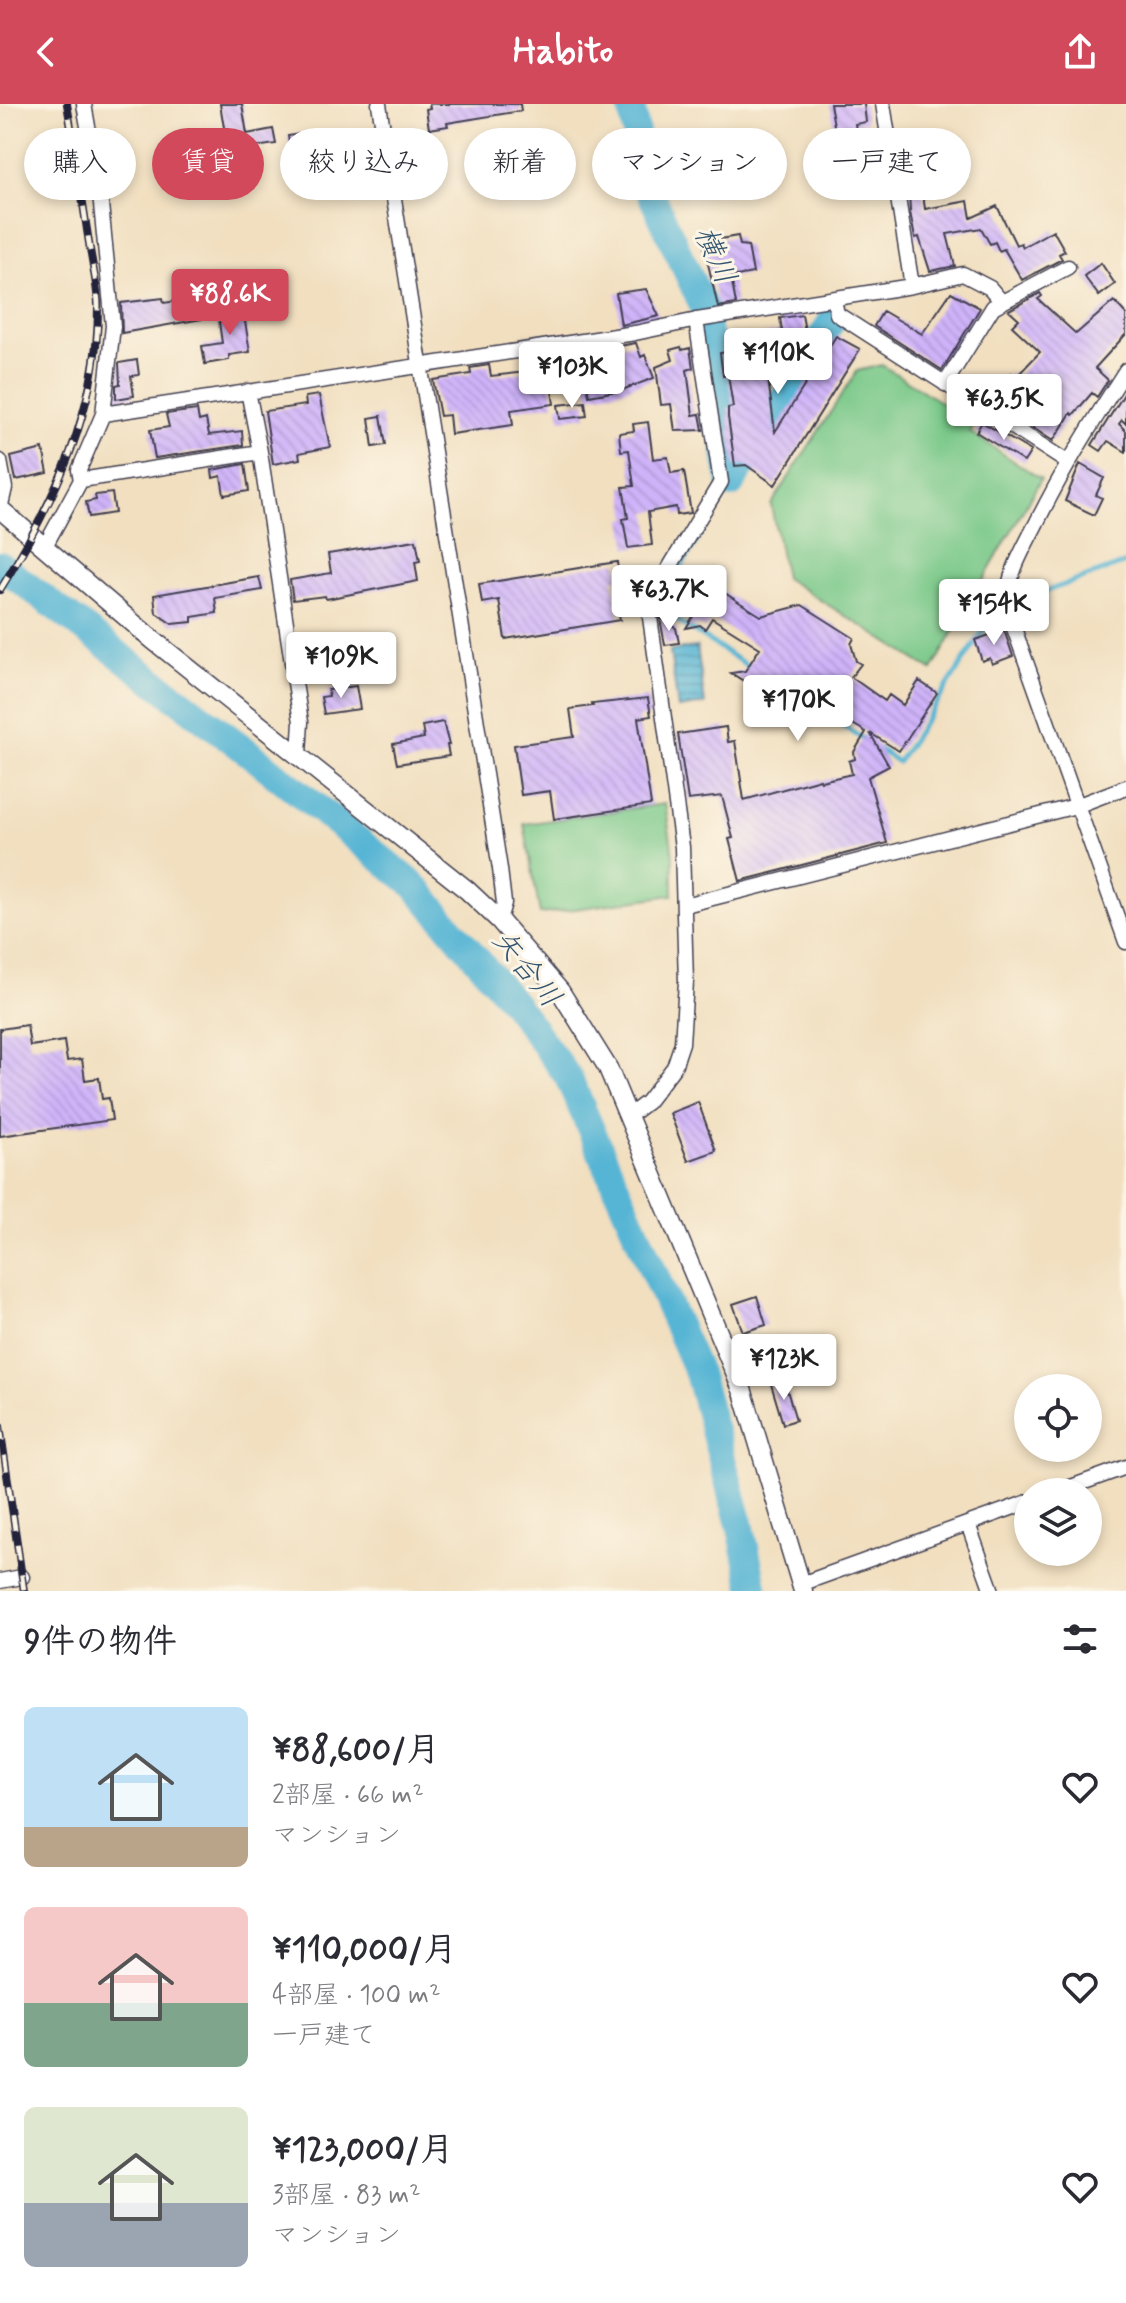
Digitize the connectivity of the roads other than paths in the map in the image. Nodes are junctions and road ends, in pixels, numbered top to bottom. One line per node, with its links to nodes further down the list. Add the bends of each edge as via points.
1 (84, 104): 13 (street, via 100,194 113,326)
2 (379, 104): 9 (street)
3 (883, 104): 5 (street)
4 (1068, 267): 7 (street)
5 (912, 286): 6 (street); 7 (street, via 963,274 990,288)
6 (834, 300): 8 (street); 11 (street, via 837,314)
7 (1002, 302): 11 (street, via 990,310)
8 (701, 320): 9 (street); 23 (street, via 721,482 648,603 682,847)
9 (420, 365): 12 (street); 24 (street, via 500,869 504,903)
10 (1126, 370): 16 (street)
11 (945, 384): 16 (street)
12 (248, 391): 13 (street); 14 (street)
13 (103, 414): 17 (street, via 79,470)
14 (260, 452): 17 (street); 20 (street, via 301,722)
15 (0, 461): 18 (street, via 5,488)
16 (1067, 462): 22 (street, via 1010,580 1006,606)
17 (81, 480): 19 (street)
18 (0, 509): 19 (street)
19 (44, 548): 20 (street)
20 (299, 754): 24 (street)
21 (1126, 787): 22 (street)
22 (1076, 806): 23 (street); 25 (street)
23 (685, 905): 26 (street, via 686,982 679,1055 662,1085)
24 (499, 920): 26 (street, via 560,991)
25 (1126, 942)
26 (630, 1115): 33 (street, via 743,1392)
27 (1126, 1467): 28 (street)
28 (1096, 1478)
29 (1014, 1507): 30 (street)
30 (968, 1524): 33 (street); 34 (street)
31 (22, 1577): 32 (street)
32 (0, 1581)
33 (802, 1588)
34 (992, 1591)

